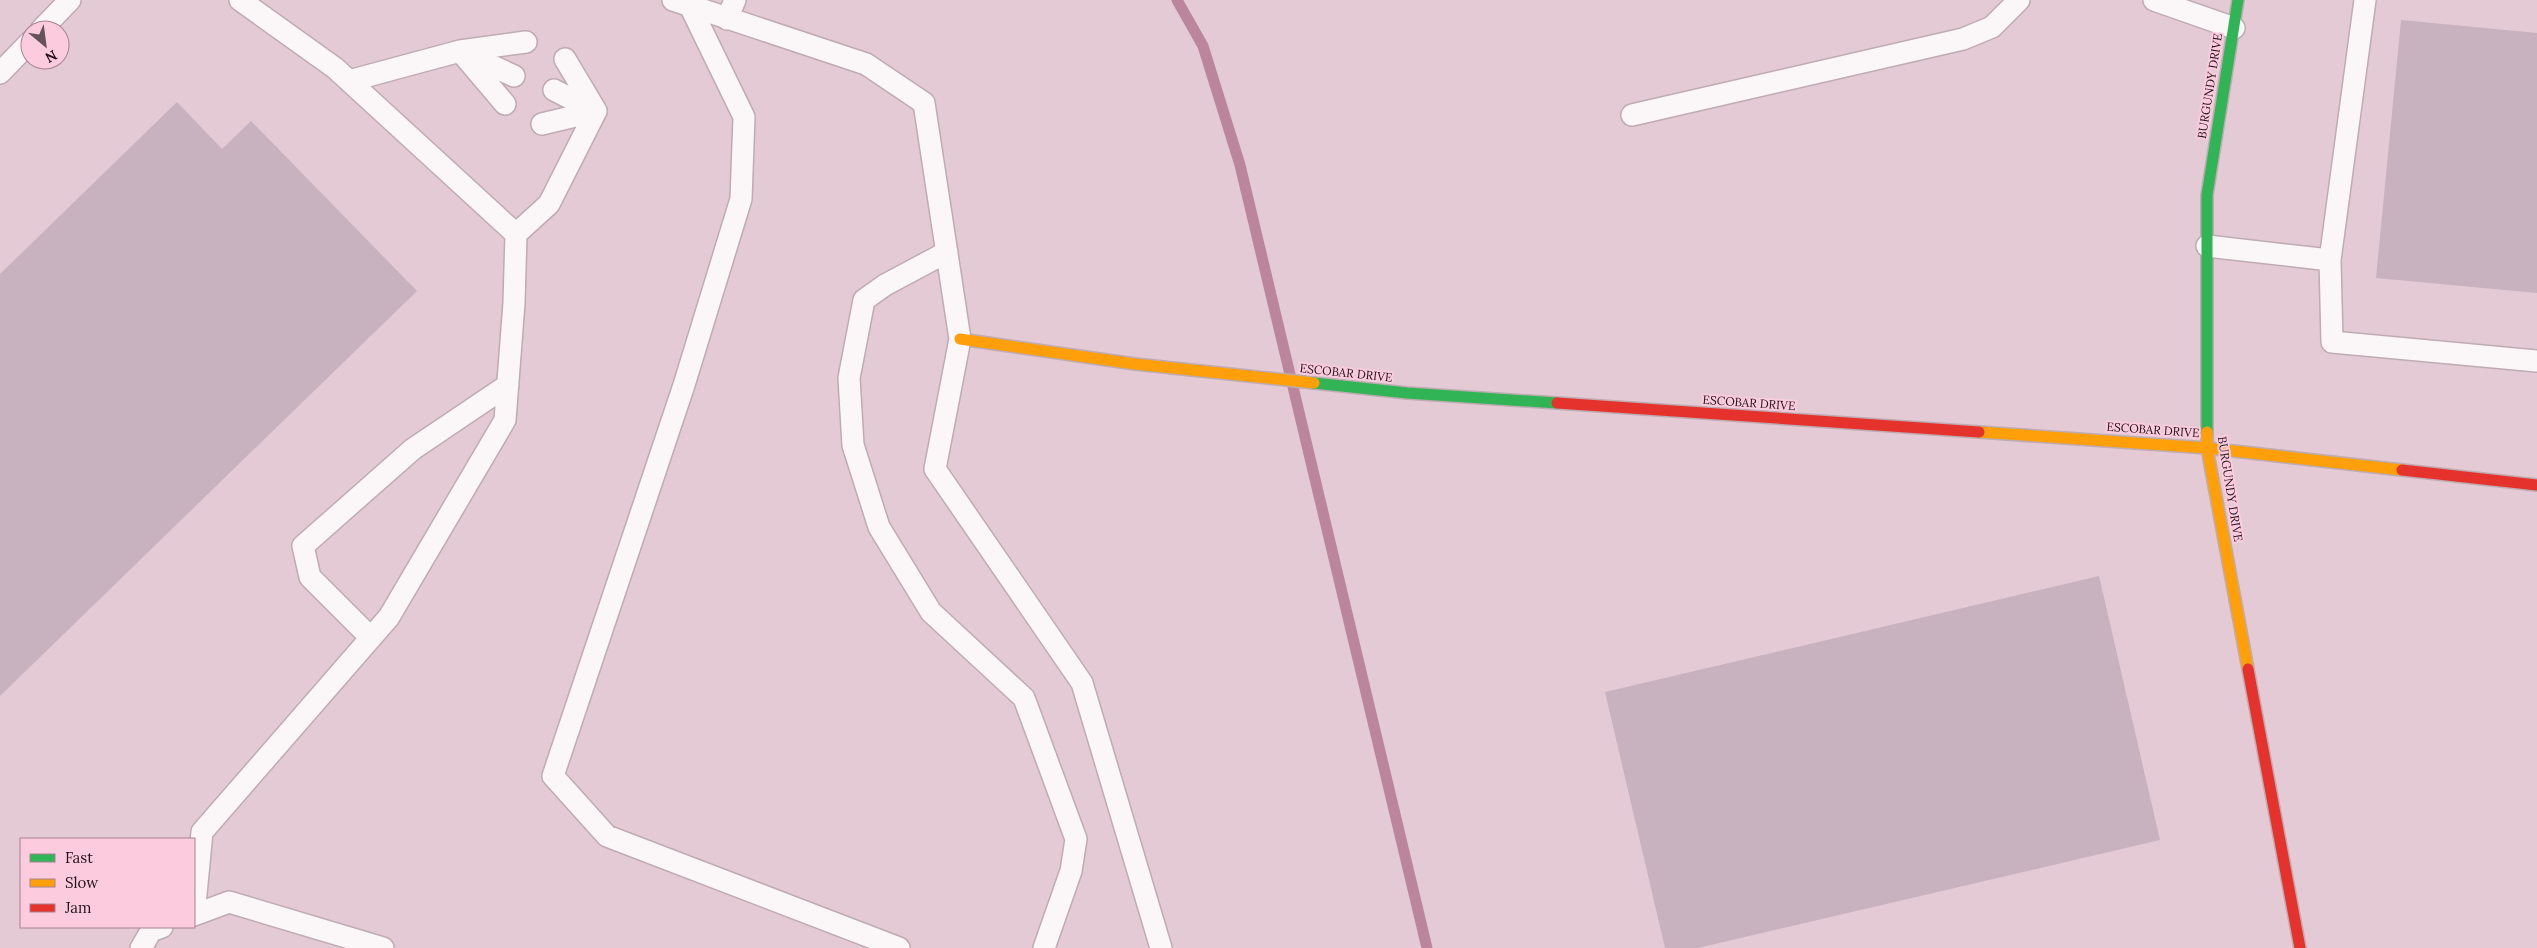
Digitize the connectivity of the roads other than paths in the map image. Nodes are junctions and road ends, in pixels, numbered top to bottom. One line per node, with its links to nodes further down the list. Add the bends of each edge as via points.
1 (70, 0): 9 (lane)
2 (240, 0): 17 (lane)
3 (2019, 0): 21 (lane, via 1992,27 1963,39)
4 (2154, 0): 10 (lane)
5 (2238, 0): 10 (street, BURGUNDY DRIVE)
6 (2365, 0): 26 (lane)
7 (682, 3): 8 (lane); 38 (lane, via 744,117 741,199 684,385 553,776 607,836)
8 (731, 9): 25 (lane, via 866,64 924,103)
9 (51, 20)
10 (2234, 28): 24 (street, BURGUNDY DRIVE, via 2207,195)
11 (526, 42): 12 (lane)
12 (460, 51): 16 (lane); 17 (lane); 19 (lane)
13 (20, 52): 15 (lane)
14 (565, 59): 20 (lane)
15 (0, 73)
16 (514, 76)
17 (349, 80): 23 (lane)
18 (554, 90): 20 (lane)
19 (505, 104)
20 (596, 111): 22 (lane); 23 (lane, via 549,204)
21 (1632, 115)
22 (542, 124)
23 (516, 234): 29 (lane)
24 (2207, 246): 26 (lane); 30 (street, BURGUNDY DRIVE)
25 (947, 252): 27 (lane); 39 (lane, via 864,300 849,378 853,445 879,527 931,612 1024,698 1076,839 1071,871)
26 (2330, 260): 28 (lane, via 2332,342)
27 (960, 339): 30 (street, ESCOBAR DRIVE, via 1135,364 1407,393); 40 (lane, via 935,469 1082,683)
28 (2537, 360)
29 (508, 385): 32 (lane, via 505,420 389,617); 32 (lane, via 412,449 303,546 310,577)
30 (2207, 448): 31 (street, ESCOBAR DRIVE); 41 (street, BURGUNDY DRIVE)
31 (2537, 485)
32 (371, 638): 33 (lane, via 202,832)
33 (195, 905)
34 (195, 915): 37 (lane, via 229,902)
35 (159, 928): 36 (lane, via 151,931)
36 (141, 948)
37 (383, 948)
38 (899, 948)
39 (1044, 948)
40 (1161, 948)
41 (2300, 948)

